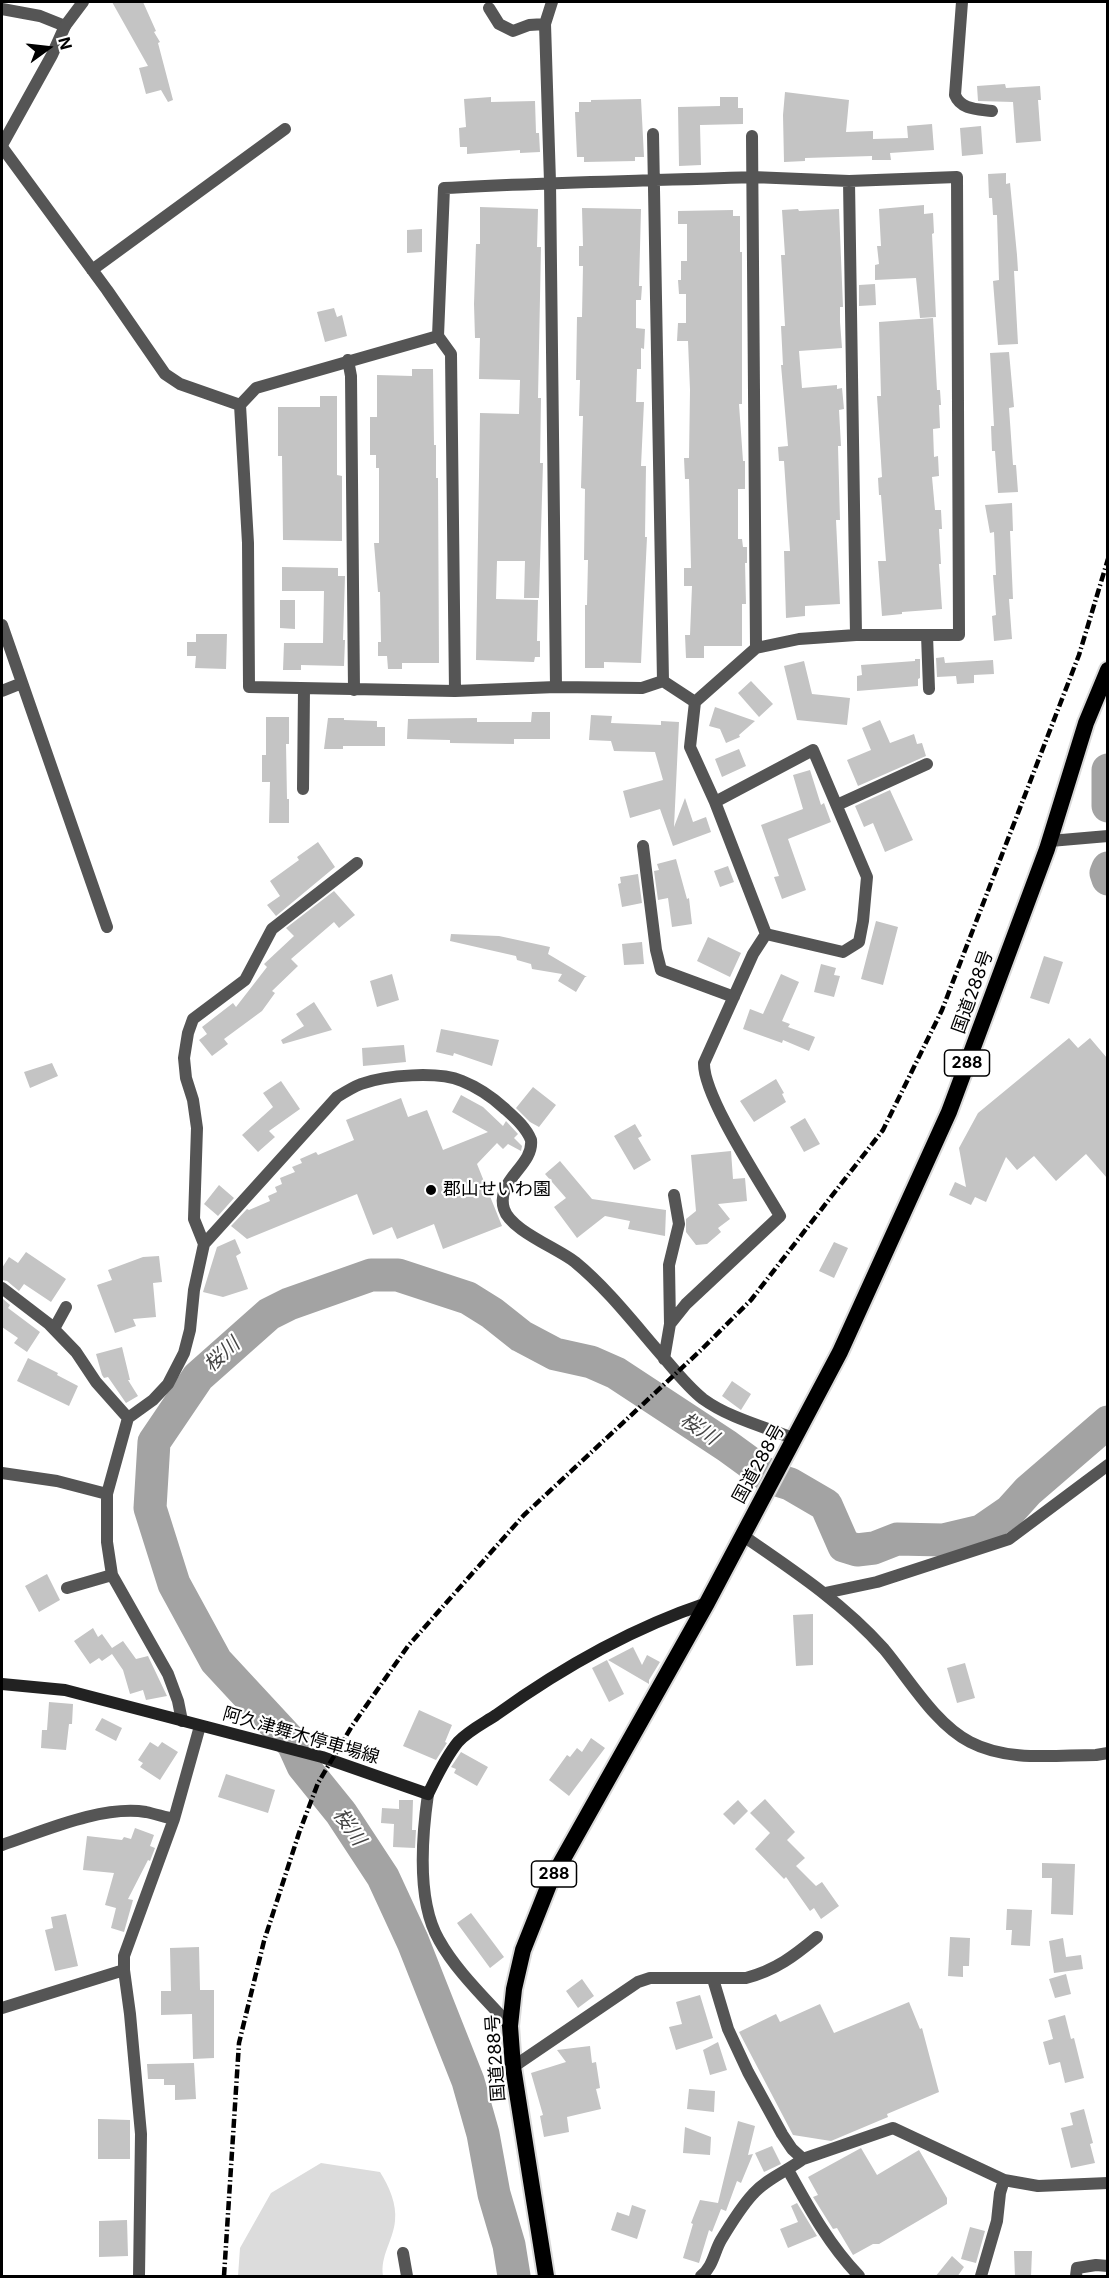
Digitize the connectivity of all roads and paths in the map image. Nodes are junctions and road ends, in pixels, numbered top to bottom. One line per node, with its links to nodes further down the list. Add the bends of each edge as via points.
1 (83, 2): 7 (street)
2 (552, 2): 6 (street)
3 (962, 2): 8 (street, via 955,95 960,104)
4 (489, 8): 6 (street, via 499,24 513,31)
5 (2, 9): 7 (street, via 40,16)
6 (545, 24): 16 (street)
7 (65, 26): 12 (street)
8 (992, 111)
9 (285, 129): 17 (street)
10 (652, 134): 15 (street)
11 (752, 136): 13 (street)
12 (2, 146): 17 (street)
13 (752, 177): 14 (street); 15 (street); 24 (street)
14 (849, 180): 22 (street); 23 (street, via 957,177 959,635)
15 (654, 181): 16 (street); 26 (street)
16 (550, 182): 18 (street, via 444,188); 28 (street)
17 (92, 270): 20 (street, via 165,374 180,384)
18 (438, 336): 19 (street); 33 (street, via 451,354)
19 (348, 360): 20 (street, via 256,388); 31 (street)
20 (240, 405): 29 (street, via 248,543 249,687)
21 (2, 625): 27 (street)
22 (856, 635): 23 (street); 24 (street, via 799,639)
23 (927, 635): 30 (street)
24 (756, 648): 34 (street)
25 (1107, 670): 40 (highway, 国道288号 / 288, via 1086,723)
26 (663, 681): 28 (street, via 642,688); 34 (street)
27 (22, 683): 32 (street); 43 (street)
28 (556, 687): 33 (street)
29 (304, 688): 31 (street); 36 (street)
30 (929, 689)
31 (354, 690): 33 (street)
32 (2, 691)
33 (455, 691)
34 (695, 702): 37 (street, via 690,747)
35 (927, 764): 38 (street)
36 (303, 789)
37 (715, 802): 38 (street, via 813,750); 44 (street)
38 (837, 805): 44 (street, via 867,877 859,942 843,952)
39 (1101, 837): 40 (street)
40 (1050, 841): 54 (highway, 国道288号 / 288, via 949,1112 840,1352)
41 (643, 846): 45 (street, via 661,970)
42 (357, 863): 47 (street, via 272,929 245,980 193,1019 184,1058 197,1128 194,1219)
43 (107, 927)
44 (766, 934): 45 (street)
45 (734, 997): 50 (street, via 704,1063 704,1075 730,1131 780,1216)
46 (674, 1195): 50 (street, via 679,1224 669,1265)
47 (204, 1244): 52 (street, via 325,1108 342,1094 362,1083 420,1075 460,1080 501,1105 529,1134 530,1153 504,1190 507,1217 584,1270); 53 (street, via 184,1353 168,1384)
48 (2, 1288): 51 (street)
49 (66, 1308): 51 (street)
50 (670, 1324): 52 (street)
51 (54, 1329): 53 (street)
52 (664, 1359): 54 (street, via 704,1399)
53 (128, 1418): 57 (street)
54 (794, 1441): 58 (highway, 国道288号 / 288)
55 (1107, 1465): 61 (street, via 1009,1539 877,1582)
56 (2, 1473): 57 (street)
57 (107, 1494): 59 (street)
58 (742, 1535): 61 (street); 62 (highway, 国道288号 / 288)
59 (112, 1575): 60 (street); 64 (street, via 168,1674)
60 (67, 1587)
61 (825, 1593): 66 (street, via 884,1649 941,1720 970,1742 1020,1756)
62 (707, 1603): 67 (main road, via 617,1642 506,1708 460,1740); 74 (highway, 国道288号 / 288, via 550,1882 523,1950)
63 (2, 1684): 64 (main road, 阿久津舞木停車場線, via 65,1690)
64 (182, 1721): 65 (main road, 阿久津舞木停車場線)
65 (200, 1726): 67 (main road, 阿久津舞木停車場線, via 322,1757); 68 (street)
66 (1107, 1753)
67 (428, 1794): 74 (street, via 424,1873 433,1926 446,1950)
68 (174, 1819): 69 (street, via 145,1812 112,1812); 71 (street, via 124,1956)
69 (2, 1845)
70 (817, 1937): 72 (street, via 788,1961 760,1974)
71 (123, 1970): 73 (street); 82 (street, via 141,2134)
72 (713, 1979): 75 (street, via 650,1978 638,1982); 76 (street, via 728,2029 748,2073 782,2134)
73 (2, 2008)
74 (510, 2026): 75 (highway, 国道288号 / 288)
75 (513, 2067): 84 (highway, 国道288号 / 288)
76 (802, 2159): 77 (street); 78 (street, via 892,2128)
77 (788, 2170): 85 (street, via 763,2183 752,2195); 86 (street, via 824,2233)
78 (1004, 2180): 79 (street, via 1038,2186); 87 (street)
79 (1107, 2183)
80 (403, 2253): 83 (street)
81 (1107, 2266): 88 (street, via 1077,2268)
82 (140, 2277)
83 (407, 2277)
84 (546, 2277)
85 (701, 2277)
86 (859, 2277)
87 (981, 2277)
88 (1076, 2277)

